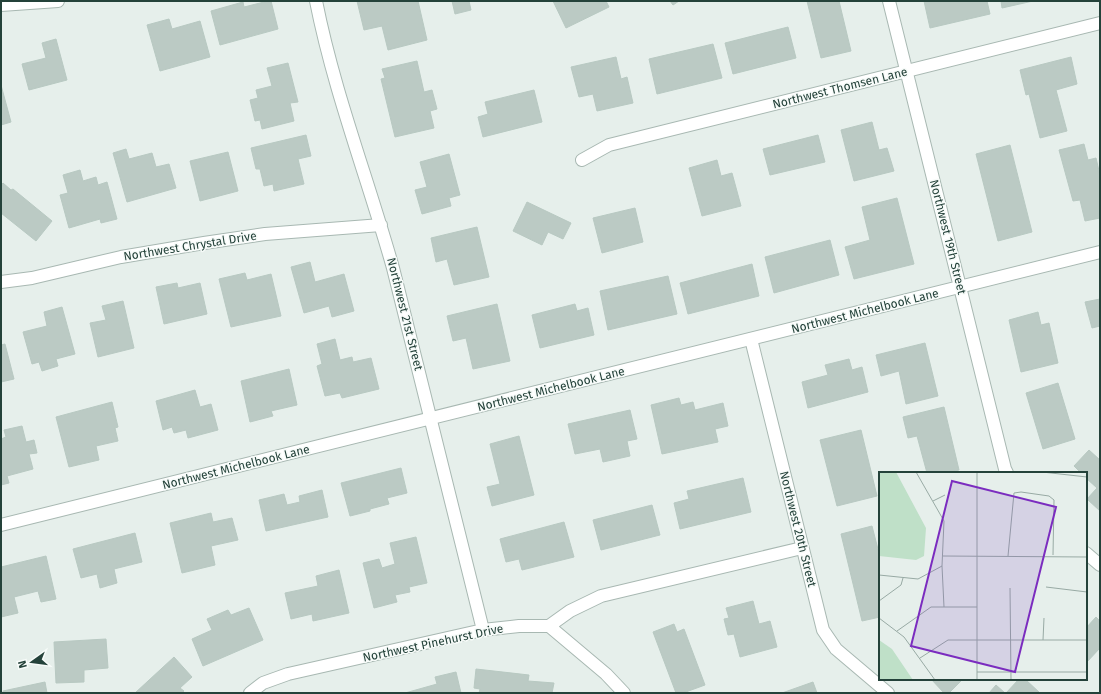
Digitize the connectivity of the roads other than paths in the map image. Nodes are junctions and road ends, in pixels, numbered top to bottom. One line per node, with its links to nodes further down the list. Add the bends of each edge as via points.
1 (58, 1): 4 (street)
2 (316, 1): 8 (street, Northwest 21st Street, via 344,113)
3 (889, 1): 6 (street, Northwest 19th Street)
4 (1, 5)
5 (1100, 23): 6 (street, Northwest Thomsen Lane)
6 (906, 71): 7 (street, Northwest Thomsen Lane, via 609,145); 11 (street, Northwest 19th Street)
7 (582, 160)
8 (381, 225): 10 (street, Northwest Chrystal Drive, via 265,234 204,243); 13 (street, Northwest 21st Street)
9 (1100, 252): 11 (street, Northwest Michelbook Lane)
10 (1, 282)
11 (960, 287): 12 (street, Northwest Michelbook Lane); 14 (street, Northwest 19th Street)
12 (751, 339): 13 (street, Northwest Michelbook Lane); 16 (street, Northwest 20th Street)
13 (431, 419): 15 (street, Northwest Michelbook Lane); 20 (street, Northwest 21st Street)
14 (1006, 472)
15 (1, 525)
16 (802, 548): 19 (street, via 601,596 570,611); 23 (street, Northwest 20th Street, via 824,630 836,649)
17 (1087, 554): 18 (street)
18 (1100, 565)
19 (549, 626): 20 (street, Northwest Pinehurst Drive); 22 (street, via 606,674)
20 (483, 630): 21 (street, Northwest Pinehurst Drive, via 288,674 263,683)
21 (250, 693)
22 (624, 693)
23 (888, 693)

